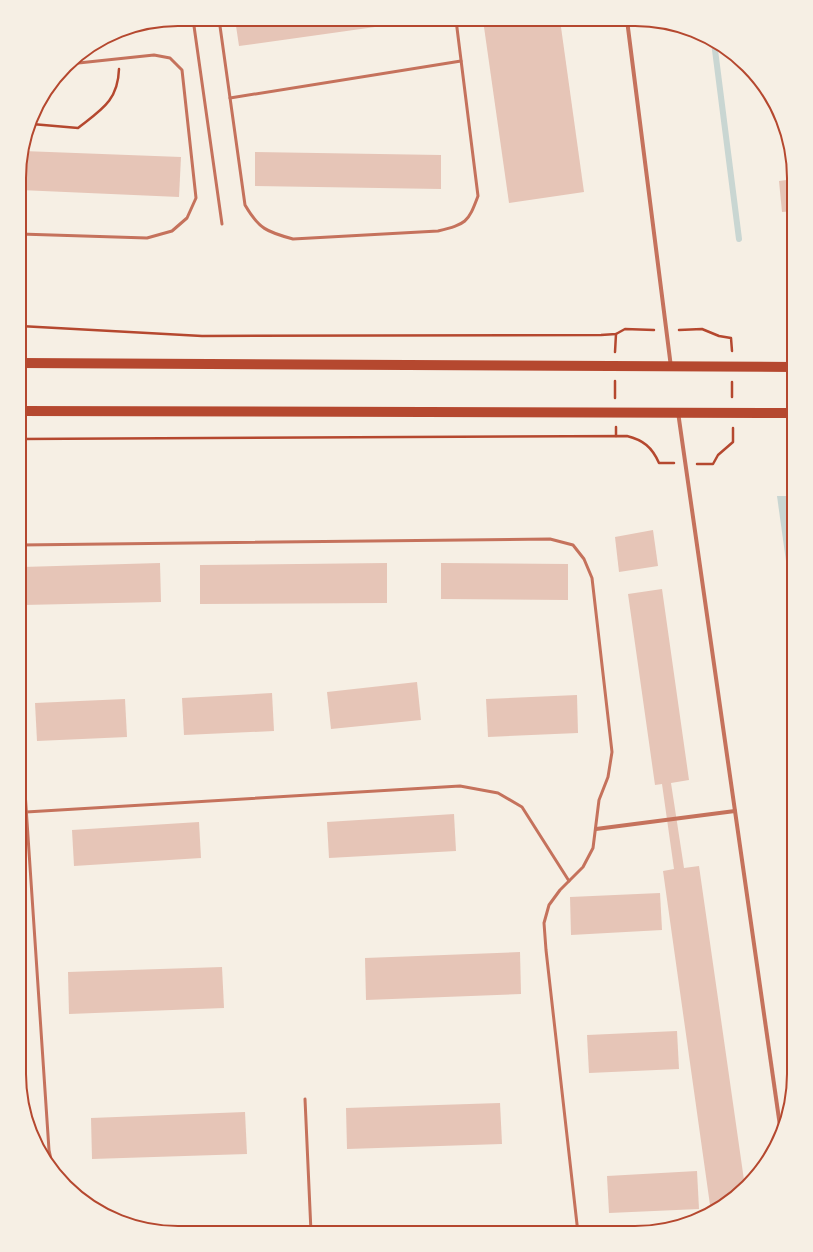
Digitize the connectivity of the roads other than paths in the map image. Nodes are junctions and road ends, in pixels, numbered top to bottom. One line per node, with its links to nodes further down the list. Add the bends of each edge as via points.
1 (195, 26): 8 (lane)
2 (220, 26): 7 (lane)
3 (457, 26): 5 (lane)
4 (628, 26): 11 (street)
5 (461, 61): 7 (lane); 7 (lane, via 478,196 470,217 458,226 438,231 293,239 270,233 254,220 245,205)
6 (79, 63): 9 (lane, via 154,56 170,58 182,70 196,198 187,218 172,231 147,238)
7 (230, 98)
8 (222, 224)
9 (26, 234)
10 (26, 363): 11 (main road)
11 (671, 367): 12 (main road)
12 (787, 367)
13 (26, 411): 14 (main road)
14 (678, 412): 15 (main road); 17 (street)
15 (787, 413)
16 (26, 545): 19 (lane, via 550,539 573,545 584,559 592,578 612,752 608,777 599,800)
17 (735, 811): 19 (street); 22 (street)
18 (26, 812): 20 (lane, via 460,786 498,793 522,807); 23 (lane)
19 (596, 829): 20 (lane, via 593,848 583,867)
20 (569, 881): 25 (lane, via 549,905 544,923)
21 (305, 1099): 24 (lane)
22 (779, 1122)
23 (50, 1156)
24 (311, 1226)
25 (577, 1226)

